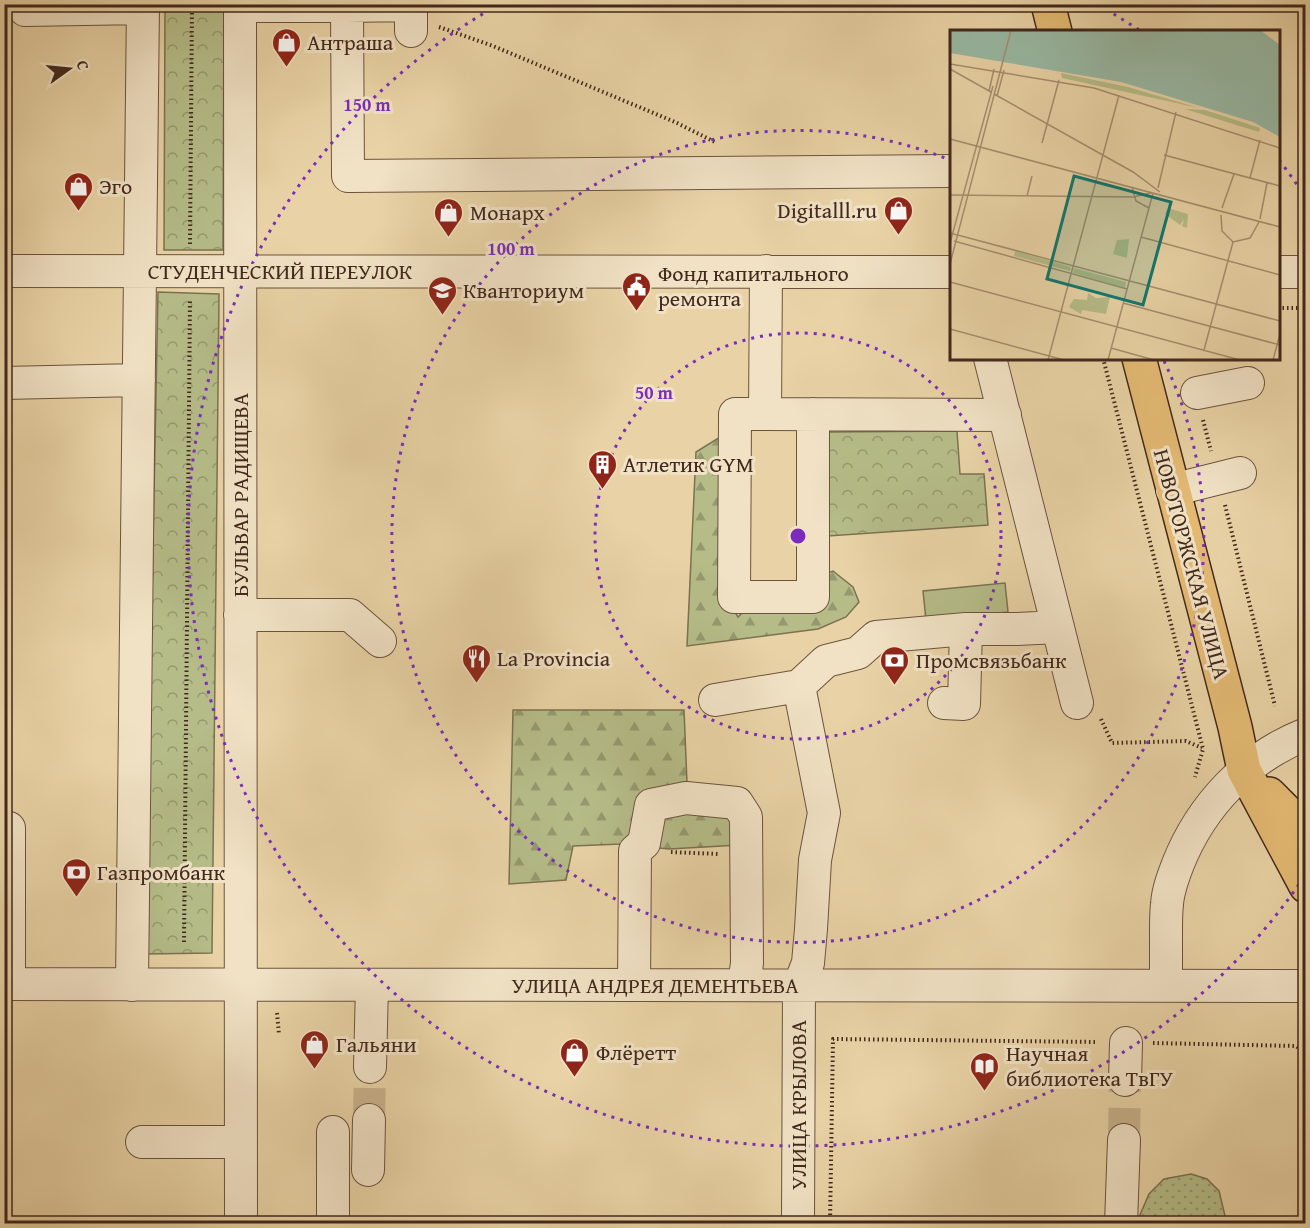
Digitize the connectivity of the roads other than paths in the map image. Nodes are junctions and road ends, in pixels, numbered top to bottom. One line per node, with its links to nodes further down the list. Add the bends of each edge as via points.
1 (1048, 4): 7 (main road)
2 (240, 5): 4 (street); 11 (street, БУЛЬВАР РАДИЩЕВА)
3 (143, 6): 5 (street); 10 (street)
4 (347, 6): 6 (street, via 411,4); 8 (street, via 348,176)
5 (25, 10)
6 (410, 24)
7 (1054, 30)
8 (950, 171)
9 (4, 271): 10 (street, СТУДЕНЧЕСКИЙ ПЕРЕУЛОК)
10 (140, 271): 11 (street, СТУДЕНЧЕСКИЙ ПЕРЕУЛОК); 18 (street)
11 (239, 271): 12 (street, СТУДЕНЧЕСКИЙ ПЕРЕУЛОК); 27 (street, БУЛЬВАР РАДИЩЕВА)
12 (766, 271): 13 (street, СТУДЕНЧЕСКИЙ ПЕРЕУЛОК); 22 (street)
13 (950, 272)
14 (1280, 272): 15 (street)
15 (1305, 272)
16 (991, 360): 24 (street)
17 (1140, 360): 26 (main road, НОВОТОРЖСКАЯ УЛИЦА)
18 (139, 380): 19 (street); 43 (street)
19 (4, 383)
20 (1248, 383): 21 (street)
21 (1197, 393)
22 (765, 414): 23 (street); 23 (street, via 735,414 734,597 813,597)
23 (813, 414): 24 (street)
24 (1005, 415): 28 (street)
25 (1229, 476): 26 (street)
26 (1172, 490): 36 (main road, НОВОТОРЖСКАЯ УЛИЦА)
27 (240, 615): 30 (street, via 350,615); 44 (street, БУЛЬВАР РАДИЩЕВА)
28 (1058, 627): 29 (street); 33 (street)
29 (966, 629): 31 (street, via 876,637 858,652 826,661); 34 (street, via 964,704)
30 (380, 641)
31 (799, 686): 32 (street); 48 (street, УЛИЦА КРЫЛОВА, via 824,813 815,860 808,963)
32 (715, 700)
33 (1077, 703)
34 (944, 704)
35 (1305, 734): 36 (street)
36 (1244, 770): 39 (main road); 41 (main road, НОВОТОРЖСКАЯ УЛИЦА); 49 (street, via 1205,814 1175,872 1167,904)
37 (755, 798): 40 (street)
38 (4, 828): 42 (street, via 9,828)
39 (1305, 831)
40 (746, 852): 46 (street, via 747,817 737,802 686,798 651,805 644,843 635,851); 47 (street)
41 (1305, 886)
42 (7, 984): 43 (street, УЛИЦА АНДРЕЯ ДЕМЕНТЬЕВА)
43 (132, 984): 44 (street, УЛИЦА АНДРЕЯ ДЕМЕНТЬЕВА)
44 (241, 985): 45 (street, УЛИЦА АНДРЕЯ ДЕМЕНТЬЕВА); 58 (street, БУЛЬВАР РАДИЩЕВА)
45 (372, 985): 46 (street, УЛИЦА АНДРЕЯ ДЕМЕНТЬЕВА); 52 (street)
46 (634, 985): 47 (street, УЛИЦА АНДРЕЯ ДЕМЕНТЬЕВА)
47 (744, 985): 48 (street, УЛИЦА АНДРЕЯ ДЕМЕНТЬЕВА)
48 (799, 986): 49 (street, УЛИЦА АНДРЕЯ ДЕМЕНТЬЕВА); 62 (street, УЛИЦА КРЫЛОВА)
49 (1166, 986): 50 (street, УЛИЦА АНДРЕЯ ДЕМЕНТЬЕВА)
50 (1305, 986)
51 (1125, 1043): 53 (street)
52 (370, 1067)
53 (1125, 1080)
54 (369, 1120): 59 (street)
55 (333, 1132): 61 (street)
56 (1124, 1140): 63 (street)
57 (142, 1142): 58 (street)
58 (241, 1142): 60 (street, БУЛЬВАР РАДИЩЕВА)
59 (368, 1170)
60 (241, 1224)
61 (333, 1224)
62 (798, 1224)
63 (1121, 1224)

